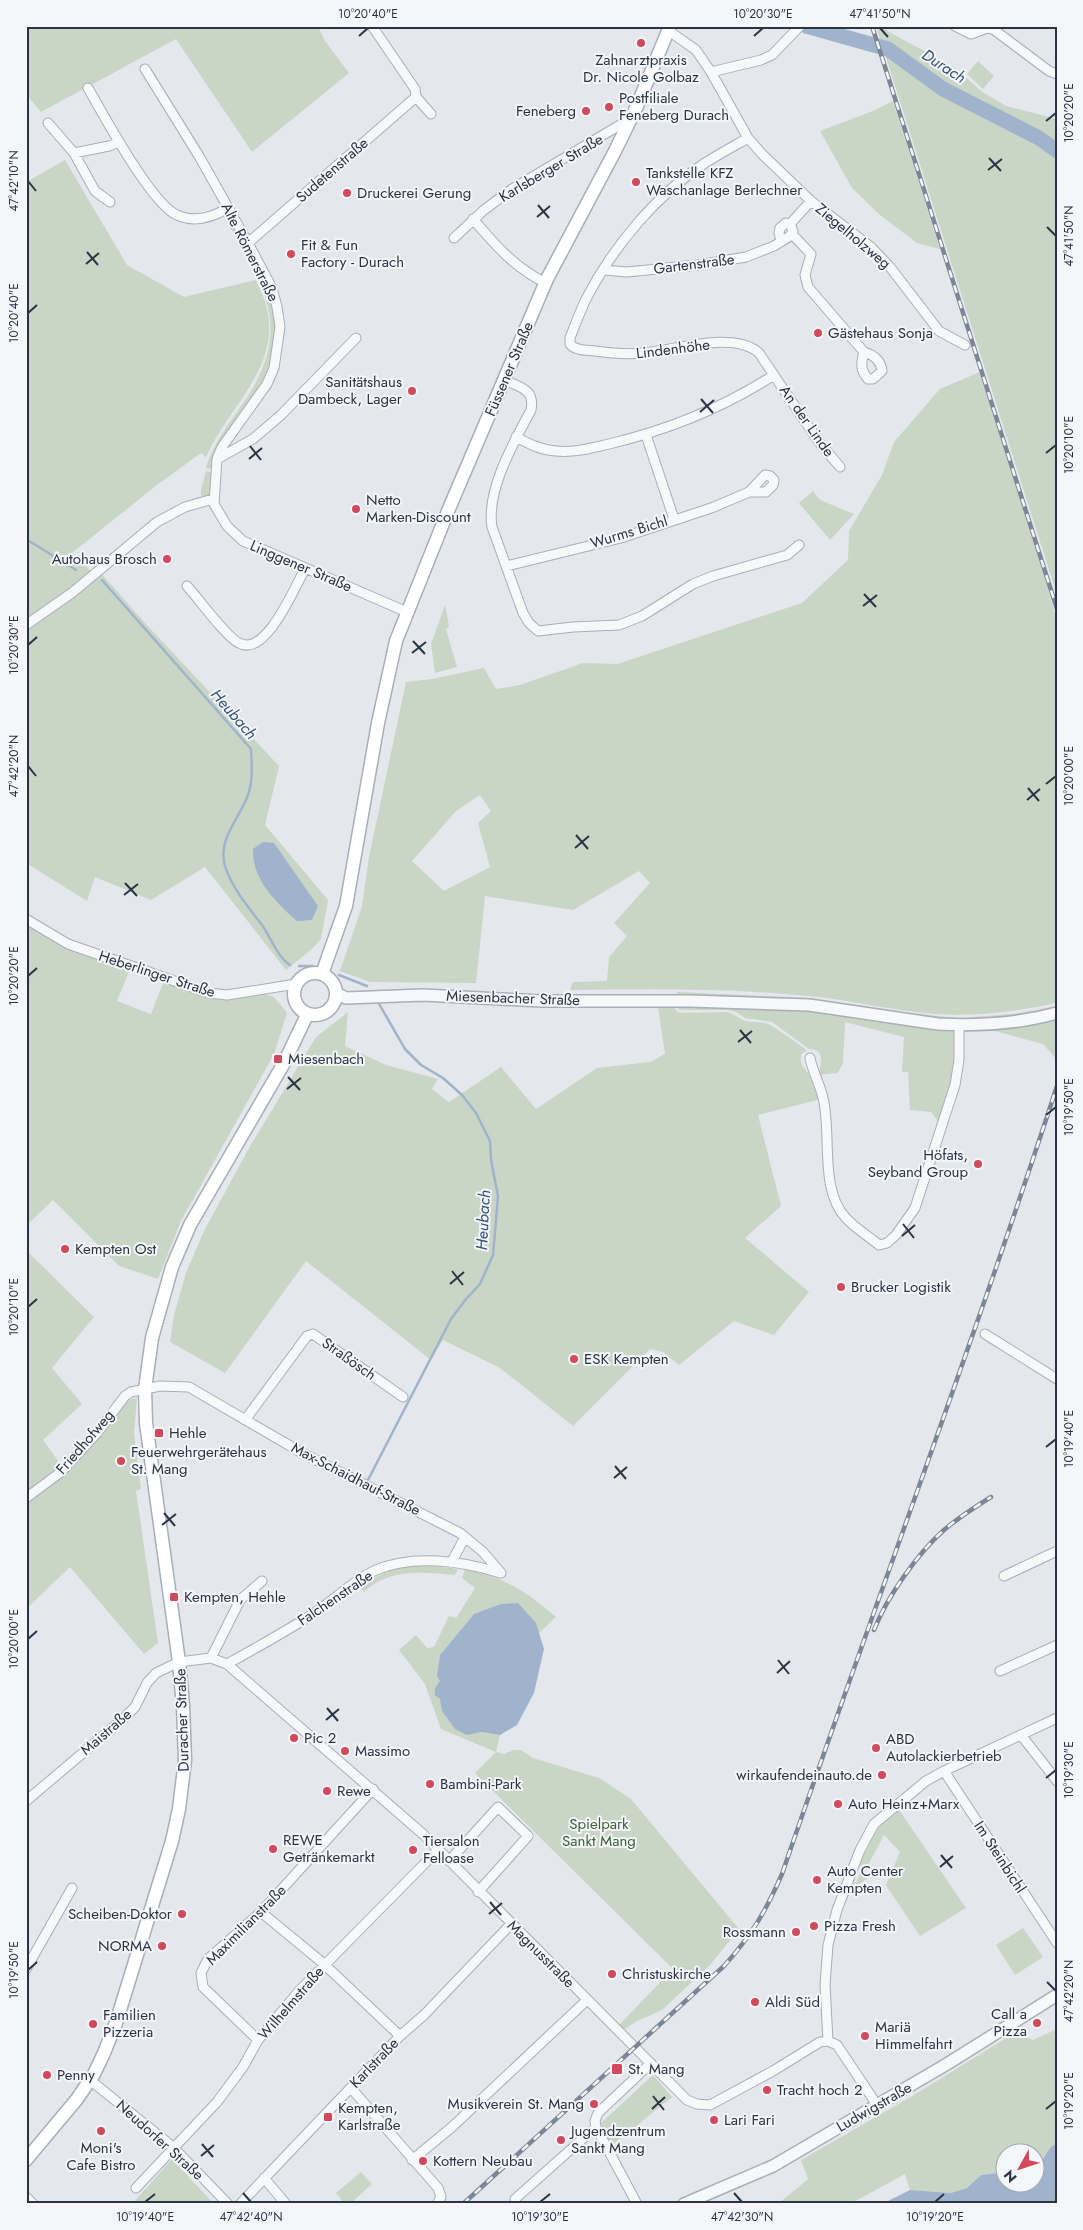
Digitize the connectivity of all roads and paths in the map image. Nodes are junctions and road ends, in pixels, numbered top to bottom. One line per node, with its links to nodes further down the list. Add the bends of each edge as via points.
1 (372, 26): 9 (street, via 415,89)
2 (955, 26): 7 (street, via 971,34 993,29)
3 (799, 28): 6 (street, via 772,55)
4 (670, 29): 6 (street, Ziegelholzweg, via 696,50); 11 (main road, Füssener Straße)
5 (145, 69): 18 (street, Alte Römerstraße)
6 (711, 72): 13 (street, Ziegelholzweg)
7 (1057, 74)
8 (88, 88): 14 (street)
9 (416, 96): 10 (street); 24 (street, Sudetenstraße)
10 (431, 114)
11 (630, 119): 19 (street, Karlsberger Straße, via 512,189); 26 (main road, Füssener Straße)
12 (48, 123): 15 (street)
13 (748, 138): 16 (street, Ziegelholzweg); 25 (street, via 704,164 667,193 634,227)
14 (119, 142): 15 (street); 18 (street, via 157,198 177,215 197,219 214,216)
15 (74, 153): 17 (street, via 95,191)
16 (811, 201): 20 (street); 28 (street, Ziegelholzweg, via 871,247 939,331)
17 (110, 202)
18 (228, 208): 24 (street, Alte Römerstraße)
19 (473, 219): 22 (street, Karlsberger Straße); 26 (street, via 507,258)
20 (790, 224): 21 (street); 23 (street, via 780,228)
21 (792, 234): 23 (street, Gartenstraße); 29 (street, via 811,254 805,275 808,287)
22 (454, 238)
23 (781, 241): 25 (street, Gartenstraße, via 746,257 698,266 627,272)
24 (248, 243): 34 (street, Alte Römerstraße, via 272,288 280,327 278,351 266,384)
25 (604, 270): 30 (street, Lindenhöhe, via 586,300 570,338 573,348 623,354 708,343 747,345 759,353)
26 (546, 283): 31 (main road, Füssener Straße)
27 (356, 338): 34 (street, via 253,440)
28 (965, 345)
29 (864, 352)
30 (774, 375): 32 (street, via 744,395 690,420); 35 (street, An der Linde)
31 (504, 380): 33 (street, via 524,388 533,401); 43 (main road, Füssener Straße)
32 (646, 435): 33 (street, via 566,452 543,449); 38 (street)
33 (516, 437): 40 (street, via 491,506 492,527)
34 (217, 459): 37 (street, Alte Römerstraße)
35 (840, 467)
36 (749, 492): 38 (street, Wurms Bichl)
37 (213, 499): 41 (street, Linggener Straße, via 227,526 242,542); 44 (street, via 184,507 157,522 73,592)
38 (674, 519): 40 (street, Wurms Bichl, via 620,538)
39 (800, 545): 40 (street, via 787,555 694,584 642,616 619,625 573,626 547,631 538,631 529,623)
40 (507, 566)
41 (305, 569): 42 (street, via 276,623 263,638 250,646 232,639); 43 (street, Linggener Straße)
42 (187, 586)
43 (407, 612): 46 (main road, Füssener Straße, via 396,642 378,723 346,906)
44 (26, 625)
45 (26, 919): 47 (street, Heberlinger Straße, via 68,944 209,993 227,995)
46 (322, 974): 47 (main road, via 312,973); 48 (main road, via 332,981)
47 (296, 984): 50 (main road, via 293,996 297,1006)
48 (336, 993): 50 (main road, via 327,1012 316,1016); 51 (street, Miesenbacher Straße, via 346,998 423,995 542,1001 809,1005)
49 (1057, 1013): 51 (street, Miesenbacher Straße, via 989,1025)
50 (307, 1014): 55 (main road, Duracher Straße, via 284,1063 190,1225 172,1267 152,1335)
51 (960, 1025): 52 (street, via 955,1085 914,1208 896,1235 879,1245 845,1217 835,1202 828,1167 823,1097)
52 (810, 1058)
53 (985, 1334): 54 (street)
54 (1057, 1379)
55 (146, 1392): 57 (street, Max-Schaidhauf-Straße, via 160,1386 189,1387); 58 (street, Friedhofweg, via 131,1392 122,1398 97,1433 61,1472); 67 (main road, Duracher Straße, via 146,1418)
56 (403, 1396): 57 (street, Straßösch, via 313,1334 307,1336)
57 (245, 1420): 59 (street, Max-Schaidhauf-Straße)
58 (26, 1498)
59 (464, 1537): 61 (street); 62 (street, Max-Schaidhauf-Straße, via 483,1552)
60 (1057, 1550): 63 (street)
61 (451, 1563): 62 (street, Falchenstraße); 68 (street, Falchenstraße, via 398,1563 376,1570 298,1624)
62 (500, 1573)
63 (1004, 1576)
64 (262, 1581): 66 (street, via 240,1600)
65 (1057, 1645): 69 (street)
66 (211, 1658): 67 (street, Magnusstraße); 68 (street, Magnusstraße)
67 (179, 1662): 75 (street, Maistraße, via 156,1673 123,1719); 91 (main road, Duracher Straße, via 185,1760 179,1809 116,2023)
68 (227, 1664): 74 (street, Magnusstraße)
69 (1000, 1671)
70 (1057, 1718): 71 (street)
71 (1022, 1735): 72 (street); 73 (street)
72 (944, 1771): 82 (street, Im Steinbichl); 89 (street, via 874,1824 860,1850 828,1945 825,1985)
73 (1057, 1781)
74 (373, 1789): 76 (street, Magnusstraße); 80 (street, Maximilianstraße)
75 (26, 1801)
76 (438, 1850): 77 (street, Magnusstraße); 83 (street, Wilhelmstraße)
77 (449, 1861): 79 (street, Magnusstraße); 79 (street, via 498,1807 528,1836)
78 (72, 1888): 84 (street)
79 (478, 1892): 81 (street, Magnusstraße)
80 (261, 1912): 83 (street); 88 (street, Maximilianstraße, via 208,1959 201,1973 203,1987)
81 (511, 1924): 86 (street, Magnusstraße); 87 (street, Karlstraße)
82 (1057, 1943)
83 (324, 1964): 87 (street); 88 (street, Wilhelmstraße)
84 (26, 1968)
85 (1057, 1996): 93 (street, Ludwigstraße)
86 (587, 2000): 90 (street, Magnusstraße); 97 (street, via 452,2127)
87 (400, 2036): 92 (street, Karlstraße)
88 (258, 2040): 95 (street, Wilhelmstraße, via 244,2067 217,2102)
89 (828, 2041): 90 (street, Magnusstraße, via 820,2042 710,2105 687,2100); 93 (street, via 837,2045)
90 (651, 2063): 94 (street, via 598,2113)
91 (90, 2080): 95 (street, Neudorfer Straße); 96 (main road, Duracher Straße)
92 (351, 2088): 97 (street); 98 (street, Karlstraße)
93 (877, 2105): 108 (street, Ludwigstraße, via 773,2166)
94 (596, 2127): 101 (street); 107 (street)
95 (173, 2147): 99 (street, Wilhelmstraße); 103 (street, Neudorfer Straße)
96 (26, 2160)
97 (412, 2160): 106 (street, via 438,2188 441,2197)
98 (264, 2178): 104 (street, Karlstraße); 105 (street)
99 (136, 2188)
100 (26, 2197): 102 (street)
101 (515, 2199)
102 (33, 2204)
103 (228, 2204)
104 (240, 2204)
105 (286, 2204)
106 (437, 2204)
107 (637, 2204)
108 (684, 2204)

